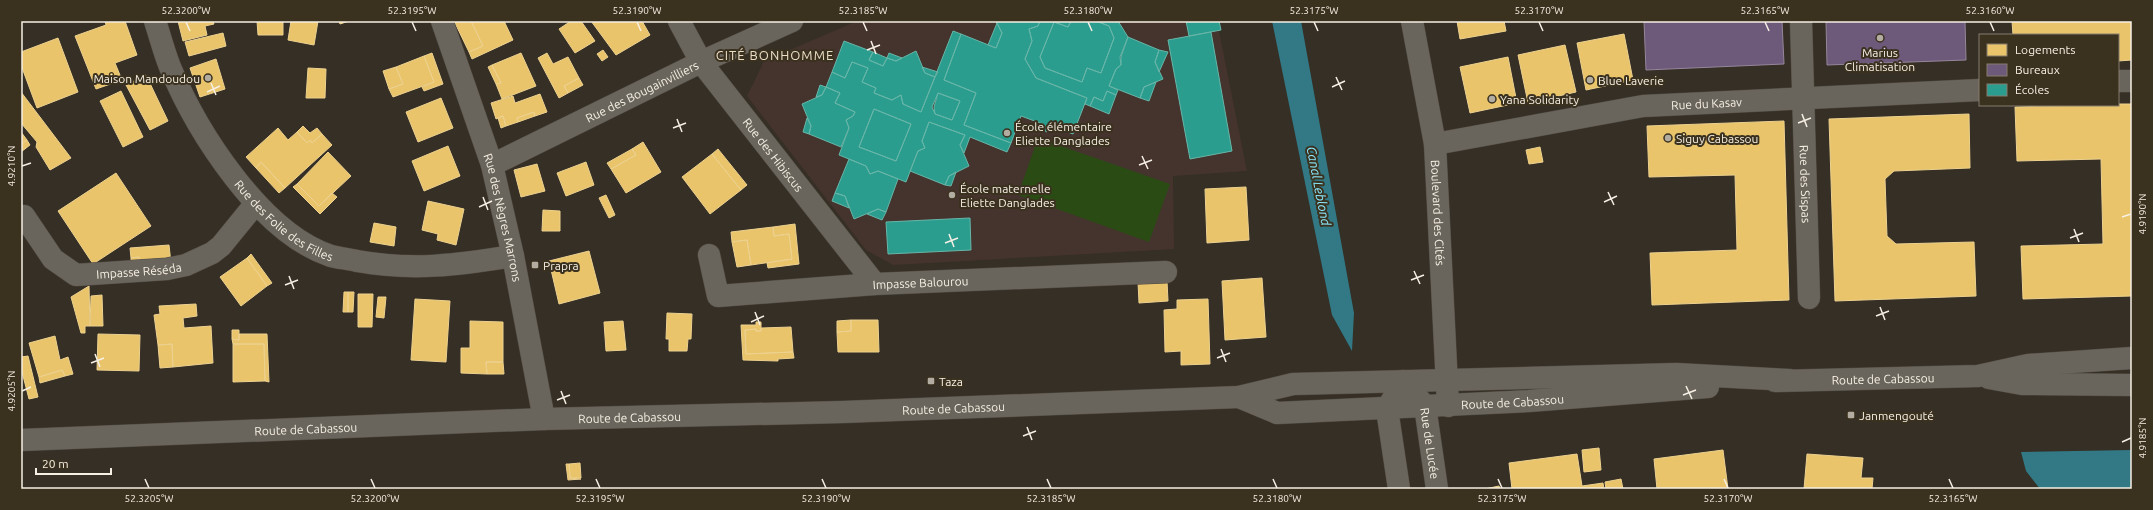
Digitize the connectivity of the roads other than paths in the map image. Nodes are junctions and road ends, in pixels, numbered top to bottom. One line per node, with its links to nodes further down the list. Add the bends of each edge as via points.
1 (155, 21): 14 (street, Rue des Folie des Filles, via 170,66 190,109 213,148)
2 (442, 21): 13 (street, Rue des Nègres Marrons)
3 (679, 21): 7 (street, Rue des Hibiscus)
4 (792, 21): 7 (street, Rue des Bougainvilliers)
5 (1412, 21): 12 (street, Boulevard des Cités)
6 (1800, 21): 11 (street, Rue des Sispas)
7 (701, 62): 13 (street, Rue des Bougainvilliers); 19 (street, Rue des Hibiscus)
8 (2132, 80): 9 (street)
9 (2119, 81)
10 (1979, 90): 11 (street, Rue du Kasav)
11 (1804, 97): 12 (street, Rue du Kasav, via 1643,106); 20 (street, Rue des Sispas)
12 (1435, 144): 23 (street, Boulevard des Cités)
13 (492, 165): 17 (street, Rue des Nègres Marrons)
14 (256, 203): 15 (street, Impasse Réséda, via 221,246 200,259 167,269 76,275 53,259); 17 (street, Rue des Folie des Filles, via 303,244 331,256 384,266 417,267 449,266)
15 (24, 216)
16 (709, 255): 19 (street, Impasse Balourou, via 718,296)
17 (513, 256): 31 (street, Rue des Nègres Marrons)
18 (1166, 272): 19 (street, Impasse Balourou)
19 (875, 284)
20 (1809, 298)
21 (2132, 358): 22 (street, Route de Cabassou, via 2028,366)
22 (1978, 376): 24 (street, Route de Cabassou); 26 (street, Route de Cabassou, via 2022,384)
23 (1448, 379): 24 (street, Route de Cabassou, via 1676,374); 25 (street, Route de Cabassou); 29 (street, Boulevard des Cités)
24 (1789, 380): 29 (street, Route de Cabassou)
25 (1403, 381): 27 (street, Route de Cabassou, via 1292,384); 28 (street, Rue de Lucée); 30 (street)
26 (2132, 385)
27 (1239, 397): 30 (street, Route de Cabassou, via 1276,413); 31 (street, Route de Cabassou, via 843,412)
28 (1425, 406): 29 (street, Route de Cabassou); 30 (street, Route de Cabassou); 34 (street, Rue de Lucée)
29 (1448, 406)
30 (1387, 409): 33 (street)
31 (544, 419): 32 (street, Route de Cabassou)
32 (21, 440)
33 (1399, 489)
34 (1437, 489)

